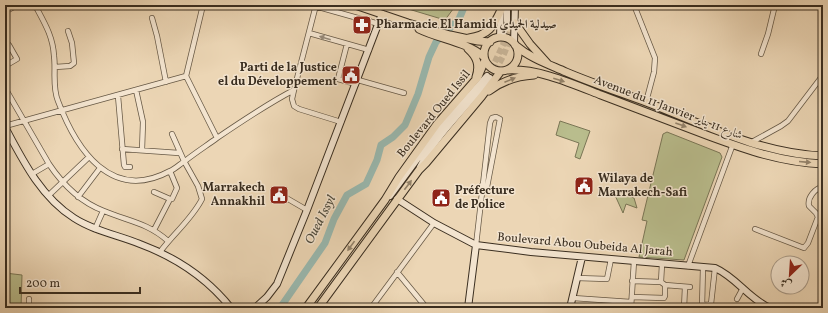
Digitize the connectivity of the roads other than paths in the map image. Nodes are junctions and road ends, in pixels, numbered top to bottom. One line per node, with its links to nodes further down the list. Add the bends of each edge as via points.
1 (17, 5): 11 (street)
2 (35, 5): 29 (street, via 51,36)
3 (203, 5): 33 (street)
4 (355, 5): 12 (main road)
5 (512, 5): 14 (street)
6 (515, 5): 14 (street)
7 (634, 5): 43 (street, via 655,58)
8 (775, 5): 25 (street)
9 (315, 6): 15 (street); 17 (street)
10 (503, 7): 14 (street); 18 (street); 19 (main road, via 496,22 487,32)
11 (5, 12)
12 (382, 14): 15 (street); 19 (main road)
13 (152, 18): 34 (street)
14 (511, 22): 23 (street); 27 (main road)
15 (379, 24): 24 (street)
16 (68, 31): 29 (street, via 74,63 70,66)
17 (309, 33): 22 (street, one-way to 17); 39 (street)
18 (500, 37): 20 (main road); 23 (main road)
19 (465, 42): 20 (main road); 26 (main road); 36 (main road, via 478,62)
20 (490, 42): 26 (main road, via 485,49)
21 (5, 44): 28 (street, via 8,44 16,58)
22 (347, 44): 24 (street); 35 (street, via 338,79)
23 (514, 44): 27 (main road, Avenue du 11 Janvier شارع 11 يناير, via 530,56); 30 (main road, via 518,52 517,60)
24 (369, 50): 35 (street)
25 (761, 54)
26 (485, 59): 30 (main road, via 492,68); 36 (main road, Boulevard Oued Issil, via 481,72)
27 (549, 65): 43 (main road, Avenue du 11 Janvier شارع 11 يناير)
28 (5, 66)
29 (54, 66): 44 (street, via 56,96)
30 (504, 71): 31 (main road, Avenue du 11 Janvier شارع 11 يناير, via 518,70); 42 (main road, Boulevard Oued Issil)
31 (541, 75): 42 (main road, one-way to 31, via 512,78); 51 (main road, Avenue du 11 Janvier شارع 11 يناير, one-way to 51, via 584,88)
32 (823, 75): 50 (street, via 788,121)
33 (186, 76): 34 (street); 49 (street)
34 (166, 82): 38 (street)
35 (357, 82): 40 (street); 46 (street)
36 (474, 82): 73 (main road, Boulevard Oued Issil, via 437,124)
37 (5, 88): 45 (street)
38 (136, 90): 41 (street); 53 (street, via 142,122)
39 (294, 90): 46 (street, via 294,106); 49 (street)
40 (404, 93)
41 (118, 96): 44 (street); 52 (street)
42 (482, 96): 62 (main road, Boulevard Oued Issil)
43 (646, 102): 50 (main road, Avenue du 11 Janvier شارع 11 يناير)
44 (62, 111): 45 (street); 56 (street, via 72,133)
45 (25, 122): 47 (street); 58 (street)
46 (341, 122): 75 (street)
47 (5, 126): 64 (street)
48 (172, 134): 54 (street)
49 (217, 138): 57 (street)
50 (752, 142): 55 (main road, Avenue du 11 Janvier شارع 11 يناير, via 788,152)
51 (733, 144): 59 (main road, Avenue du 11 Janvier شارع 11 يناير, one-way to 59, via 774,158); 88 (street)
52 (122, 149): 53 (street); 60 (street, via 124,165)
53 (142, 150): 54 (street)
54 (180, 153): 57 (street)
55 (823, 156)
56 (89, 157): 61 (street); 65 (street)
57 (184, 161): 63 (street); 81 (street, via 202,199 186,223)
58 (48, 164): 64 (street); 65 (street)
59 (823, 164)
60 (130, 167)
61 (100, 168): 63 (street, via 119,179 130,181 150,179); 71 (street)
62 (419, 170): 73 (street, Boulevard Oued Issil, via 432,148 488,77 449,117); 74 (main road, Boulevard Oued Issil, one-way to 62)
63 (170, 171): 72 (street, via 177,188)
64 (32, 174): 70 (street)
65 (62, 183): 70 (street); 71 (street)
66 (482, 185): 66 (street, via 487,187 500,119 496,117 492,118 490,123); 82 (street)
67 (823, 187): 79 (street, via 815,190 808,202 818,217 804,248)
68 (154, 192): 72 (street)
69 (276, 192): 75 (street)
70 (48, 196): 78 (street, via 74,218)
71 (78, 197): 76 (street)
72 (170, 199): 80 (street)
73 (385, 200): 110 (main road, Boulevard Oued Issil, one-way to 110)
74 (397, 200): 77 (street, Boulevard Abou Oubeida Al Jarah); 111 (main road, Boulevard Oued Issil)
75 (307, 210): 109 (street, via 277,284)
76 (102, 211): 78 (street); 80 (street)
77 (434, 223): 82 (street, Boulevard Abou Oubeida Al Jarah); 91 (street)
78 (95, 229): 83 (street)
79 (755, 229)
80 (154, 230): 81 (street)
81 (168, 241): 83 (street)
82 (476, 245): 84 (street, Boulevard Abou Oubeida Al Jarah); 113 (street)
83 (160, 252): 108 (street, via 202,279)
84 (582, 257): 85 (street, Boulevard Abou Oubeida Al Jarah); 92 (street)
85 (611, 259): 86 (street, Boulevard Abou Oubeida Al Jarah); 92 (street, via 607,279)
86 (634, 261): 87 (street, Boulevard Abou Oubeida Al Jarah); 93 (street)
87 (662, 264): 88 (street, Boulevard Abou Oubeida Al Jarah); 94 (street)
88 (688, 266): 89 (street, Boulevard Abou Oubeida Al Jarah)
89 (703, 267): 90 (street, Boulevard Abou Oubeida Al Jarah); 103 (street)
90 (715, 268): 97 (street, Boulevard Abou Oubeida Al Jarah); 103 (street, via 710,304)
91 (397, 272): 105 (street); 112 (street)
92 (577, 278): 98 (street)
93 (632, 281): 94 (street); 100 (street)
94 (663, 284): 95 (street); 100 (street, via 664,298)
95 (685, 287): 96 (street); 116 (street)
96 (690, 287)
97 (743, 288): 101 (street); 104 (street, Boulevard Abou Oubeida Al Jarah)
98 (573, 298): 102 (street); 114 (street)
99 (29, 299): 107 (street)
100 (631, 299): 102 (street); 115 (street)
101 (737, 300)
102 (619, 301): 106 (street)
103 (702, 306)
104 (762, 306): 117 (street, Boulevard Abou Oubeida Al Jarah)
105 (426, 307)
106 (618, 307)
107 (29, 308)
108 (231, 308)
109 (255, 308)
110 (306, 308)
111 (318, 308)
112 (371, 308)
113 (468, 308)
114 (570, 308)
115 (631, 308)
116 (684, 308)
117 (770, 308)

